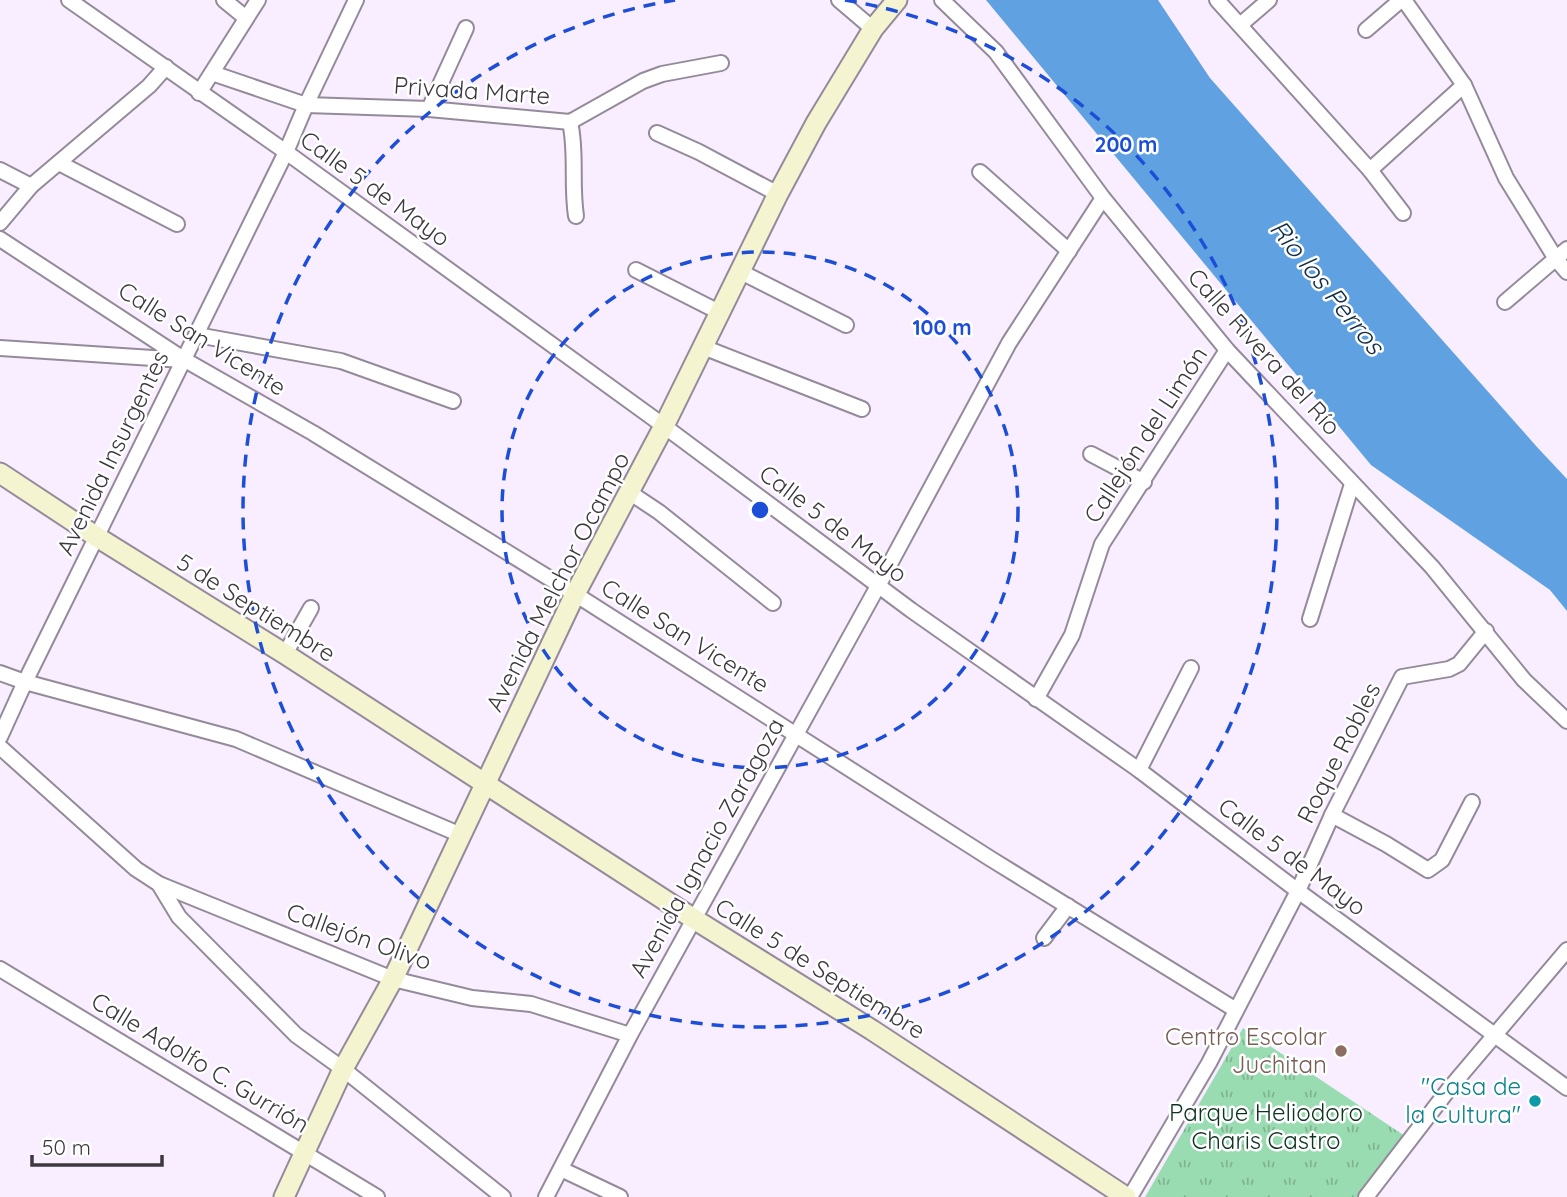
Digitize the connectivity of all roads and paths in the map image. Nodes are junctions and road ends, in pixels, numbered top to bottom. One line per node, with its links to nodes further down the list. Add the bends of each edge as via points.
1 (69, 0): 17 (street, Calle 5 de Mayo)
2 (224, 0): 11 (street)
3 (258, 0): 11 (street)
4 (356, 0): 21 (street, Avenida Insurgentes)
5 (839, 0): 14 (street)
6 (897, 0): 14 (main road, Avenida Melchor Ocampo)
7 (942, 0): 32 (street, Calle Rivera del Río, via 996,52)
8 (1217, 0): 12 (street)
9 (1269, 0): 12 (street)
10 (1402, 0): 15 (street); 19 (street)
11 (246, 18): 18 (street)
12 (1240, 25): 28 (street)
13 (466, 28): 22 (street)
14 (873, 29): 31 (main road, Avenida Melchor Ocampo)
15 (1367, 30)
16 (721, 63): 23 (street, Privada Marte, via 643,81)
17 (166, 67): 20 (street, Calle 5 de Mayo); 26 (street)
18 (212, 73): 20 (street); 21 (street, Privada Marte)
19 (1464, 85): 28 (street); 39 (street, via 1506,178)
20 (199, 93): 25 (street, Calle 5 de Mayo)
21 (306, 105): 22 (street, Privada Marte); 25 (street, Avenida Insurgentes)
22 (429, 109): 23 (street, Privada Marte)
23 (569, 122): 34 (street)
24 (657, 134): 31 (street)
25 (286, 152): 46 (street, Avenida Insurgentes); 53 (street, Calle 5 de Mayo)
26 (59, 163): 30 (street); 36 (street)
27 (0, 170): 30 (street)
28 (1370, 170): 33 (street)
29 (980, 172): 38 (street)
30 (31, 186): 35 (street)
31 (778, 194): 41 (main road, Avenida Melchor Ocampo)
32 (1103, 198): 38 (street, Avenida Ignacio Zaragoza); 49 (street, Calle Rivera del Río)
33 (1403, 213)
34 (576, 216)
35 (0, 223)
36 (177, 224)
37 (0, 239): 50 (street, Calle San Vicente)
38 (1069, 251): 60 (street, Avenida Ignacio Zaragoza, via 1009,343)
39 (1561, 254): 42 (street); 43 (street)
40 (636, 270): 44 (street)
41 (739, 271): 44 (main road, Avenida Melchor Ocampo); 45 (street)
42 (1567, 272)
43 (1505, 302)
44 (719, 312): 47 (main road, Avenida Melchor Ocampo)
45 (846, 326)
46 (197, 335): 50 (street, Avenida Insurgentes); 51 (street, via 341,361)
47 (703, 347): 52 (street); 53 (main road, Avenida Melchor Ocampo)
48 (0, 348): 50 (street)
49 (1227, 350): 56 (street, Callejón del Limón); 57 (street, Calle Rivera del Río)
50 (185, 360): 59 (street, Avenida Insurgentes); 61 (street, Calle San Vicente)
51 (453, 401)
52 (862, 409)
53 (664, 426): 58 (main road, Avenida Melchor Ocampo); 60 (street, Calle 5 de Mayo)
54 (1091, 454): 56 (street)
55 (0, 473): 59 (main road, 5 de Septiembre)
56 (1143, 482): 70 (street, Callejón del Limón, via 1102,544 1072,635)
57 (1352, 484): 64 (street); 65 (street, Calle Rivera del Río)
58 (629, 492): 61 (main road, Avenida Melchor Ocampo); 62 (street)
59 (97, 537): 66 (main road, 5 de Septiembre); 69 (street, Avenida Insurgentes)
60 (878, 586): 70 (street, Calle 5 de Mayo); 72 (street, Avenida Ignacio Zaragoza)
61 (575, 594): 72 (street, Calle San Vicente); 76 (main road, Avenida Melchor Ocampo)
62 (772, 603)
63 (311, 608): 66 (street)
64 (1310, 619)
65 (1486, 631): 71 (street, Calle Rivera del Río, via 1524,680); 78 (street, Roque Robles, via 1459,664 1402,677)
66 (285, 654): 76 (main road, 5 de Septiembre)
67 (1191, 668): 75 (street)
68 (0, 673): 69 (street)
69 (24, 682): 73 (street, Avenida Insurgentes); 79 (street, via 236,739)
70 (1036, 699): 75 (street, Calle 5 de Mayo)
71 (1567, 721)
72 (797, 734): 82 (street, Calle San Vicente); 83 (street, Avenida Ignacio Zaragoza)
73 (0, 737)
74 (0, 747): 80 (street, via 136,869)
75 (1139, 770): 81 (street, Calle 5 de Mayo)
76 (486, 785): 79 (main road, Avenida Melchor Ocampo); 83 (main road, Calle 5 de Septiembre)
77 (1472, 802): 78 (street, via 1442,860 1428,870)
78 (1332, 815): 81 (street, Roque Robles)
79 (461, 835): 87 (main road, Avenida Melchor Ocampo)
80 (159, 884): 87 (street, Callejón Olivo); 91 (street, via 179,917 296,1035)
81 (1298, 891): 88 (street, Roque Robles); 89 (street, Calle 5 de Mayo)
82 (1069, 906): 84 (street); 88 (street, Calle San Vicente)
83 (694, 919): 90 (street, Avenida Ignacio Zaragoza); 100 (main road, Calle 5 de Septiembre)
84 (1044, 938)
85 (1567, 950): 89 (street)
86 (0, 969): 93 (street, Calle Adolfo C. Gurrión)
87 (393, 979): 90 (street, Callejón Olivo, via 472,998 531,1004); 91 (main road, Avenida Melchor Ocampo)
88 (1236, 1010): 100 (street, Roque Robles)
89 (1494, 1033): 92 (street, Calle 5 de Mayo); 101 (street)
90 (630, 1035): 94 (street, Avenida Ignacio Zaragoza)
91 (343, 1069): 93 (main road, Avenida Melchor Ocampo); 97 (street)
92 (1567, 1088)
93 (305, 1153): 95 (main road, Avenida Melchor Ocampo); 96 (street, Calle Adolfo C. Gurrión)
94 (561, 1169): 98 (street, Avenida Ignacio Zaragoza); 99 (street)
95 (284, 1197)
96 (377, 1197)
97 (503, 1197)
98 (546, 1197)
99 (620, 1197)
100 (1128, 1197)
101 (1366, 1197)

